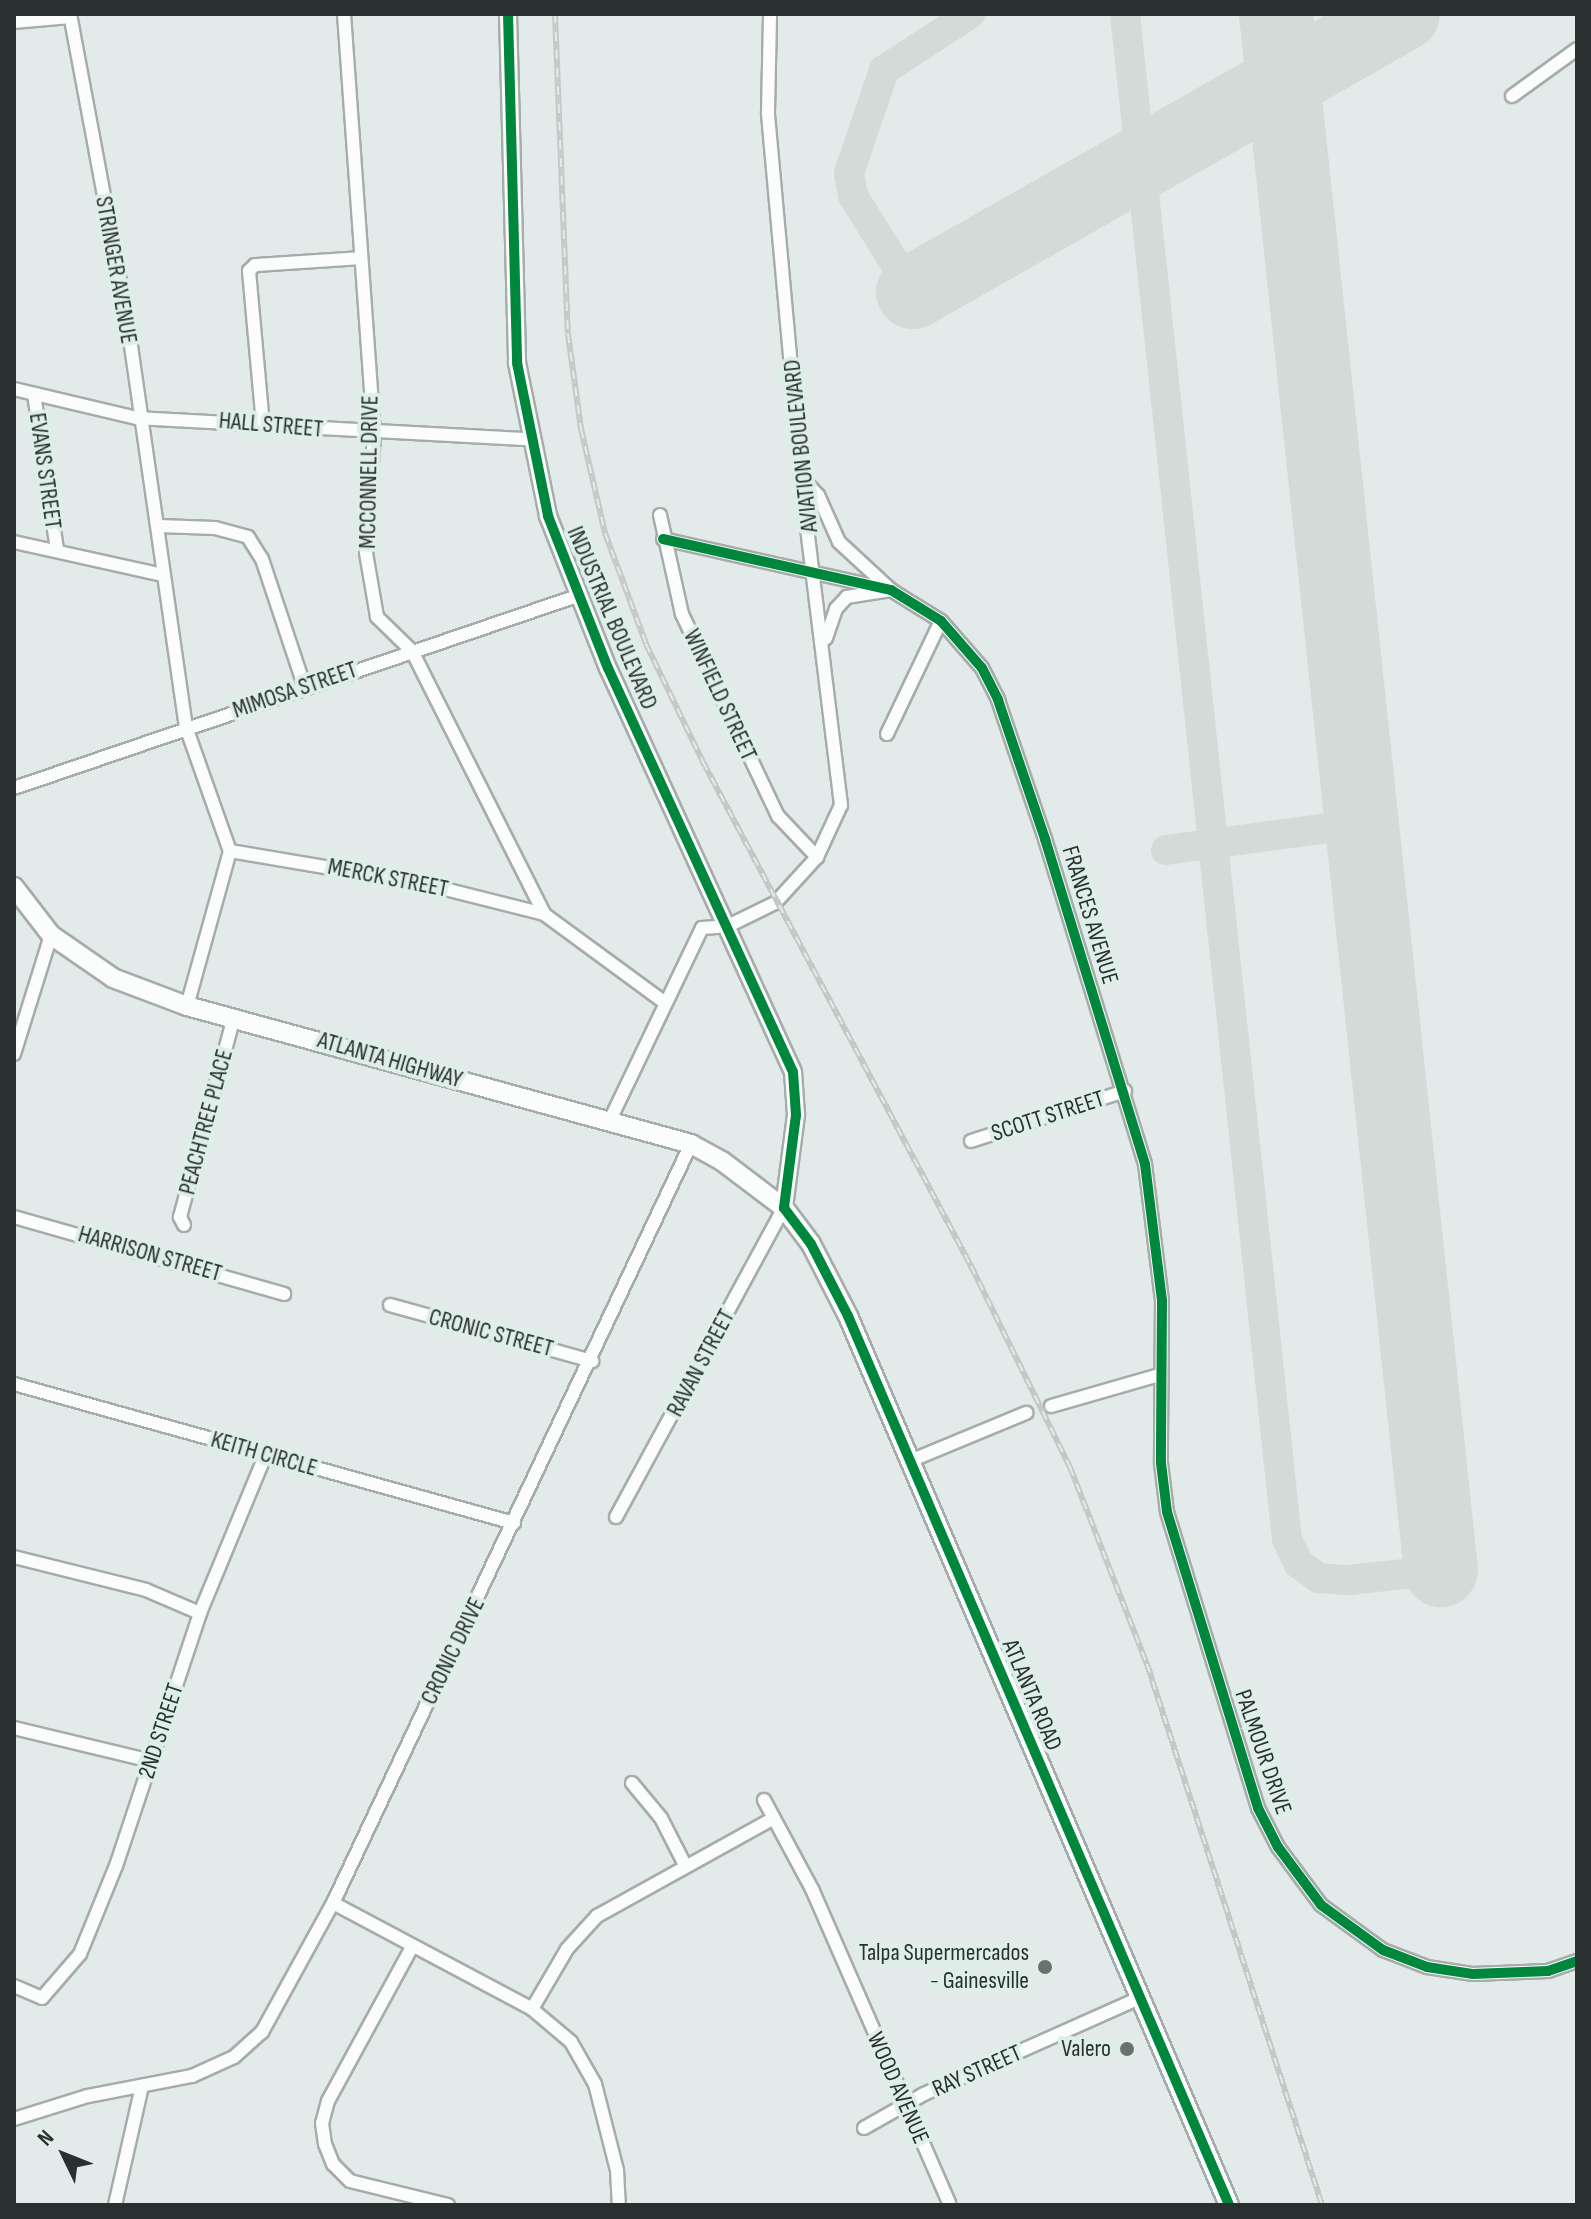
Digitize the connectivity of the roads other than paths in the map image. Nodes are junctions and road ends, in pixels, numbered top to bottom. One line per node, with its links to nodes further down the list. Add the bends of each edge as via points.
1 (344, 14): 8 (street, MCCONNELL DRIVE)
2 (508, 14): 14 (street, INDUSTRIAL BOULEVARD, via 517,363)
3 (770, 14): 15 (street, AVIATION BOULEVARD, via 768,112)
4 (70, 15): 5 (street); 11 (street, STRINGER AVENUE, via 128,325)
5 (14, 22)
6 (1577, 49): 7 (street)
7 (1512, 96)
8 (360, 258): 12 (street, via 255,265 249,271); 13 (street, MCCONNELL DRIVE)
9 (14, 389): 10 (street, HALL STREET)
10 (34, 394): 11 (street, HALL STREET); 20 (street, EVANS STREET)
11 (137, 418): 12 (street, HALL STREET); 17 (street, STRINGER AVENUE)
12 (263, 425): 13 (street, HALL STREET)
13 (374, 434): 14 (street, HALL STREET); 27 (street, MCCONNELL DRIVE, via 368,566 377,617)
14 (531, 439): 24 (street, INDUSTRIAL BOULEVARD, via 548,516)
15 (801, 477): 22 (street, AVIATION BOULEVARD); 23 (street, FRANCES AVENUE, via 818,495 839,542)
16 (660, 515): 18 (street, WINFIELD STREET)
17 (159, 526): 21 (street, STRINGER AVENUE); 28 (street, via 215,528 248,537 262,559)
18 (663, 539): 22 (street, FRANCES AVENUE); 33 (street, WINFIELD STREET, via 682,614 778,816)
19 (14, 542): 20 (street)
20 (57, 549): 21 (street)
21 (163, 575): 29 (street, STRINGER AVENUE)
22 (816, 577): 23 (street, FRANCES AVENUE, via 859,579); 26 (street, AVIATION BOULEVARD)
23 (891, 590): 25 (street, FRANCES AVENUE); 26 (street, via 847,597 836,609)
24 (577, 596): 27 (street, MIMOSA STREET); 36 (street, INDUSTRIAL BOULEVARD)
25 (941, 621): 30 (street); 42 (street, FRANCES AVENUE, via 982,668 998,700)
26 (823, 645): 33 (street, AVIATION BOULEVARD, via 841,805)
27 (412, 651): 28 (street, MIMOSA STREET); 35 (street, MCCONNELL DRIVE)
28 (304, 685): 29 (street, MIMOSA STREET)
29 (186, 727): 31 (street, MIMOSA STREET); 32 (street, STRINGER AVENUE)
30 (887, 734)
31 (14, 788)
32 (230, 851): 35 (street, MERCK STREET, via 425,884); 39 (street)
33 (817, 857): 36 (street, AVIATION BOULEVARD, via 775,903)
34 (14, 887): 37 (main road, ATLANTA HIGHWAY)
35 (544, 914): 38 (street, MCCONNELL DRIVE)
36 (728, 926): 38 (street, via 702,928); 46 (street, INDUSTRIAL BOULEVARD, via 793,1072 796,1115)
37 (51, 935): 39 (main road, ATLANTA HIGHWAY, via 113,978); 41 (street)
38 (664, 1002): 43 (street)
39 (187, 1006): 40 (main road, ATLANTA HIGHWAY)
40 (234, 1017): 43 (main road, ATLANTA HIGHWAY); 48 (street, PEACHTREE PLACE, via 180,1217)
41 (15, 1049)
42 (1125, 1091): 44 (street, SCOTT STREET); 52 (street, FRANCES AVENUE, via 1156,1225 1162,1300)
43 (610, 1120): 45 (main road, ATLANTA HIGHWAY)
44 (971, 1141)
45 (691, 1144): 46 (main road, ATLANTA HIGHWAY); 51 (street, CRONIC DRIVE)
46 (784, 1208): 57 (main road, ATLANTA ROAD, via 811,1244 842,1304); 58 (street, RAVAN STREET)
47 (14, 1217): 49 (street, HARRISON STREET)
48 (184, 1225)
49 (284, 1294)
50 (390, 1305): 51 (street, CRONIC STREET)
51 (592, 1361): 59 (street, CRONIC DRIVE)
52 (1159, 1375): 54 (street); 70 (street, PALMOUR DRIVE, via 1161,1463 1179,1564 1258,1808 1300,1880 1321,1905 1383,1950 1427,1967 1516,1975)
53 (14, 1384): 56 (street, KEITH CIRCLE)
54 (1051, 1406)
55 (1026, 1413): 57 (street)
56 (266, 1454): 59 (street, KEITH CIRCLE); 61 (street, 2ND STREET)
57 (910, 1461): 72 (main road, ATLANTA ROAD)
58 (616, 1517)
59 (514, 1523): 68 (street, CRONIC DRIVE)
60 (14, 1557): 61 (street, via 146,1590)
61 (200, 1613): 63 (street, 2ND STREET)
62 (14, 1728): 63 (street)
63 (151, 1761): 71 (street, 2ND STREET, via 80,1954 42,1998)
64 (632, 1783): 67 (street, via 661,1818)
65 (764, 1800): 66 (street, WOOD AVENUE)
66 (772, 1819): 67 (street); 75 (street, WOOD AVENUE, via 812,1889)
67 (685, 1865): 73 (street, via 588,1925 567,1949)
68 (333, 1903): 69 (street); 74 (street, CRONIC DRIVE, via 262,2032 234,2057 206,2070)
69 (412, 1947): 73 (street); 80 (street, via 328,2101 322,2123 333,2164 350,2181)
70 (1577, 1961)
71 (14, 1986)
72 (1137, 1999): 75 (street, RAY STREET); 82 (main road, ATLANTA ROAD)
73 (532, 2009): 81 (street, via 571,2042 595,2084 617,2170)
74 (142, 2086): 76 (street, CRONIC DRIVE); 79 (street)
75 (905, 2104): 77 (street, RAY STREET); 78 (street, WOOD AVENUE)
76 (14, 2119)
77 (864, 2128)
78 (949, 2203)
79 (115, 2205)
80 (448, 2205)
81 (619, 2205)
82 (1229, 2205)

